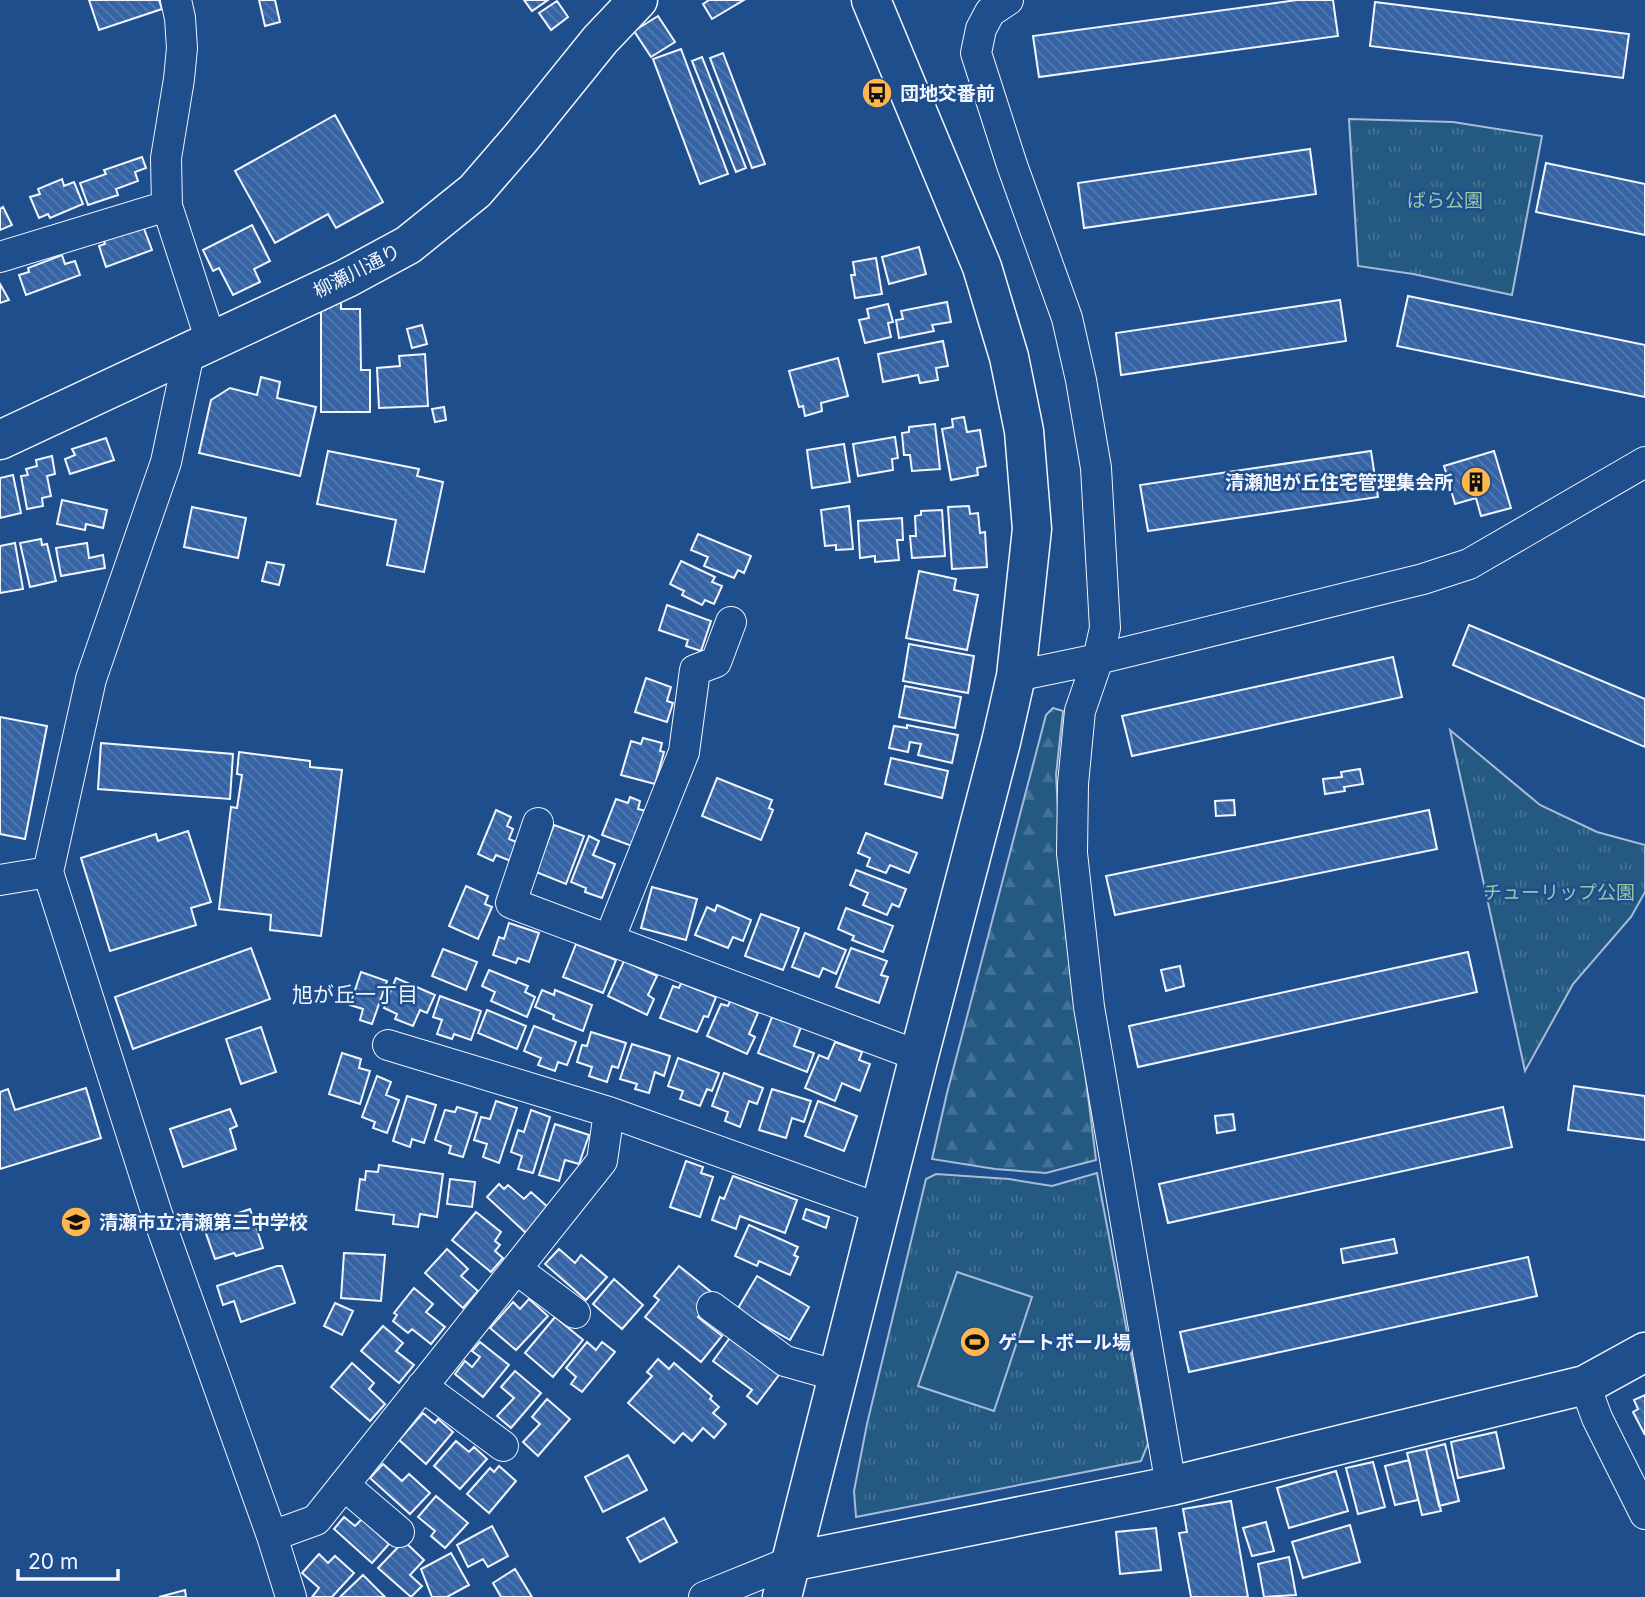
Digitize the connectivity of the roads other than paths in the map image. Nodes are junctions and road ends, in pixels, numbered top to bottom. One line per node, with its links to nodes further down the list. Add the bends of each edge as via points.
1 (176, 0): 5 (street, via 182,48 166,158)
2 (638, 0): 7 (street, 柳瀬川通り, via 475,191 446,216 408,245 347,278)
3 (871, 0): 12 (street, via 982,267 1009,357 1024,431 1032,529)
4 (1008, 0): 11 (street, via 990,12 976,53 1067,318 1081,380 1096,468 1105,628)
5 (167, 206): 6 (street); 7 (street)
6 (0, 257)
7 (200, 347): 8 (street, 柳瀬川通り); 14 (street, via 166,462 91,679)
8 (0, 440)
9 (1645, 462): 11 (street, via 1469,564)
10 (731, 622): 16 (street, via 716,662 695,670 684,752)
11 (1098, 659): 12 (street); 30 (street, via 1080,711 1072,853 1089,1007)
12 (1016, 676): 18 (street)
13 (538, 823): 16 (street, via 511,903)
14 (48, 872): 15 (street); 33 (street, via 157,1214)
15 (0, 880)
16 (610, 940): 18 (street)
17 (387, 1045): 19 (street)
18 (919, 1056): 20 (street)
19 (609, 1112): 20 (street); 21 (street, via 602,1161)
20 (880, 1209): 25 (street)
21 (516, 1269): 23 (street); 27 (street)
22 (712, 1307): 25 (street, via 785,1361)
23 (575, 1313)
24 (1645, 1352): 26 (street)
25 (838, 1376): 34 (street)
26 (1585, 1385): 30 (street); 31 (street)
27 (422, 1386): 28 (street); 29 (street)
28 (503, 1446)
29 (344, 1485): 32 (street); 33 (street, via 316,1520)
30 (1171, 1486): 34 (street)
31 (1645, 1514)
32 (399, 1532)
33 (272, 1536): 35 (street)
34 (786, 1580): 36 (street)
35 (291, 1597)
36 (704, 1597)

